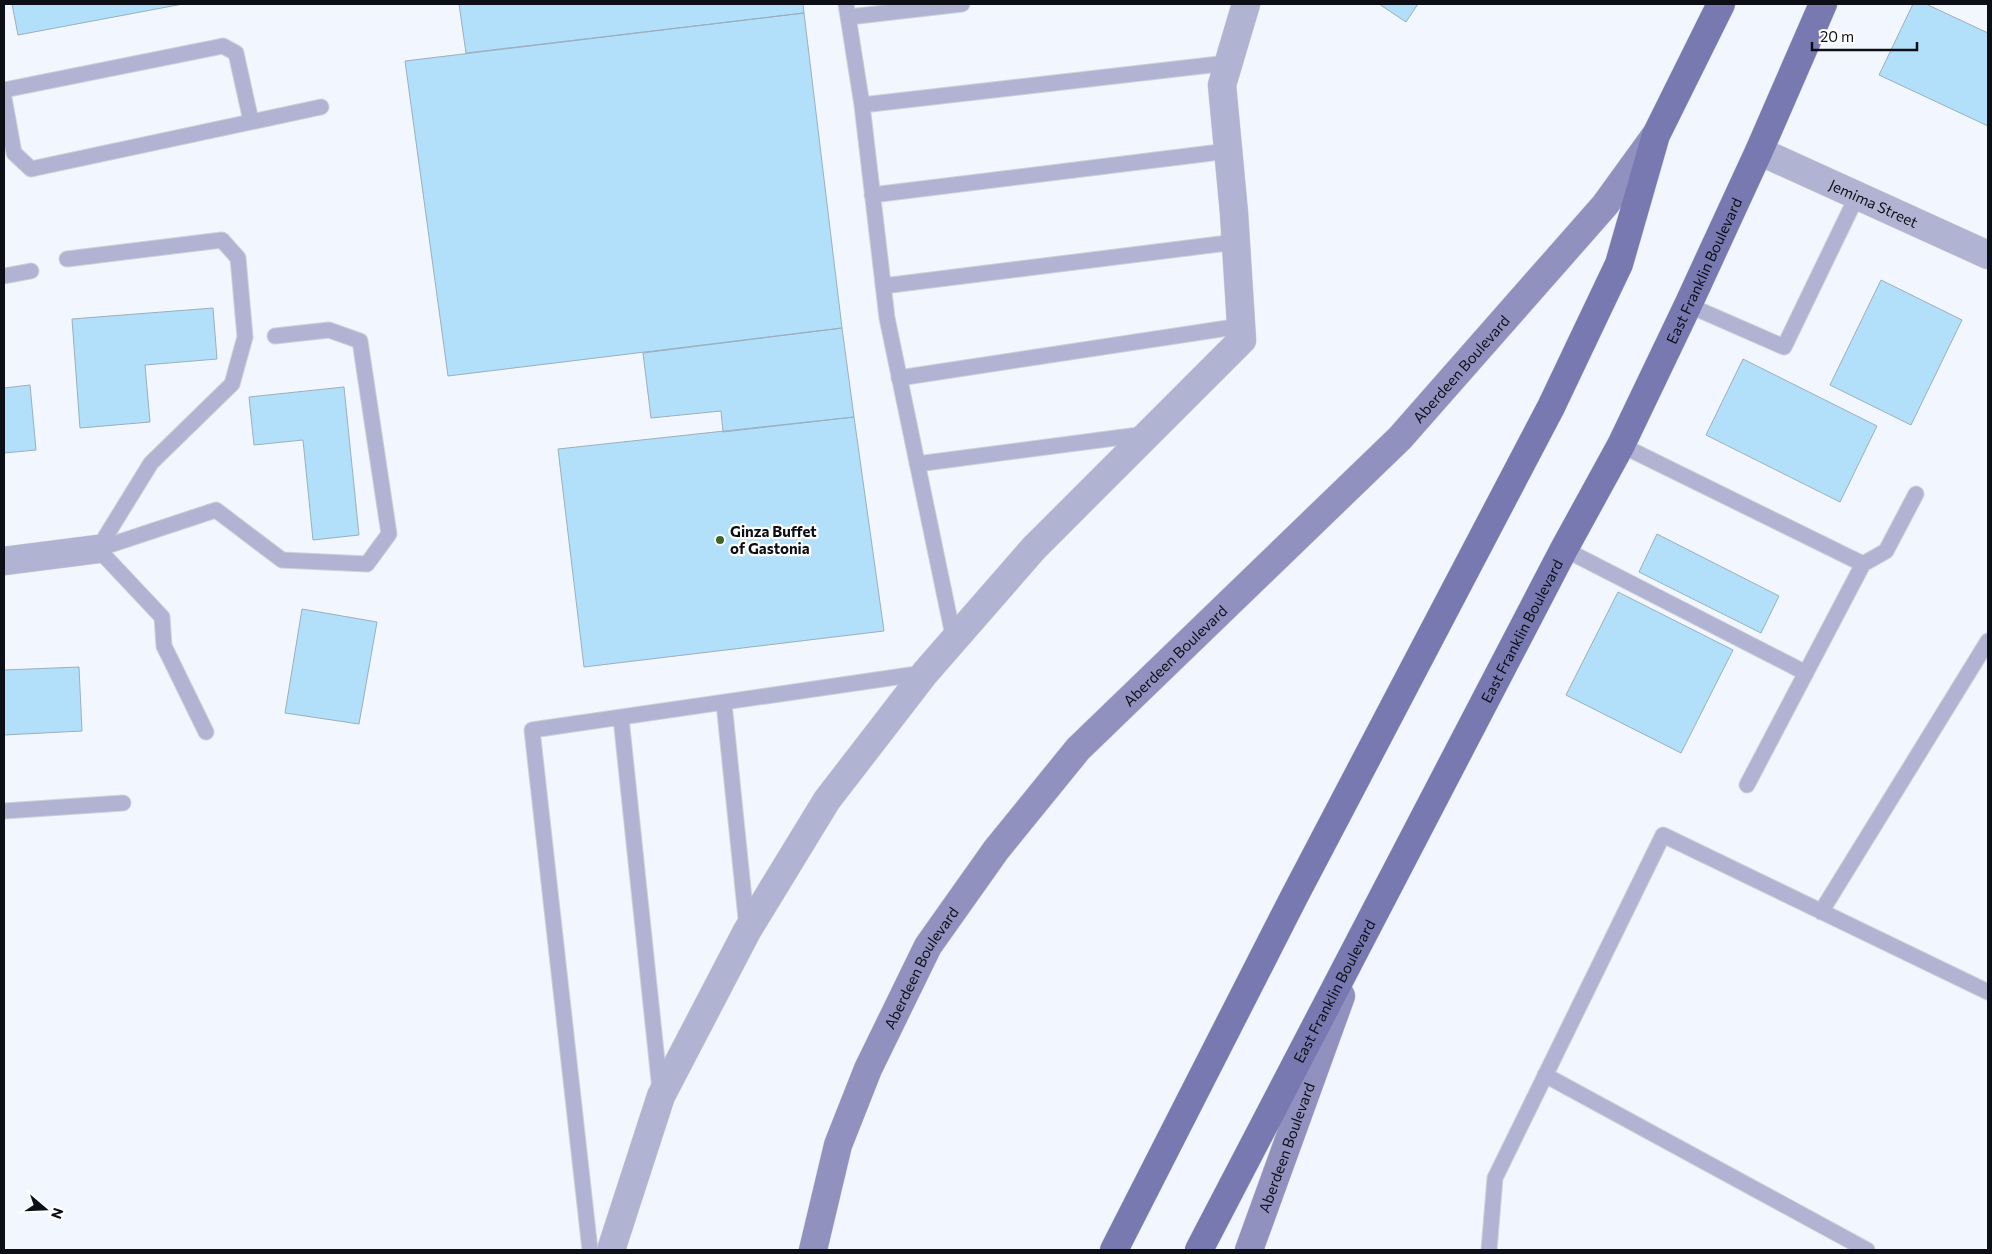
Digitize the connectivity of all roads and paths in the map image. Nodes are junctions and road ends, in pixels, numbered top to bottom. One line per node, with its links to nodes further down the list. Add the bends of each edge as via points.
1 (962, 4): 5 (lane)
2 (1246, 4): 6 (street)
3 (1721, 4): 12 (main road)
4 (1823, 4): 14 (main road, East Franklin Boulevard)
5 (848, 10): 9 (lane)
6 (1228, 63): 9 (lane); 13 (street, via 1222,85)
7 (4, 90): 11 (lane, via 223,46 236,53)
8 (4, 98): 11 (lane, via 14,153 30,169)
9 (862, 106): 15 (lane)
10 (321, 107): 11 (lane)
11 (251, 122)
12 (1656, 135): 53 (main road, Aberdeen Boulevard, via 1605,205 1400,438 1078,749 996,850 928,946 868,1069 838,1145); 54 (main road, via 1619,264 1551,407 1294,897)
13 (1228, 151): 15 (lane); 17 (street)
14 (1760, 151): 16 (street, Jemima Street); 23 (main road, East Franklin Boulevard)
15 (872, 195): 22 (lane)
16 (1857, 196): 18 (street, Jemima Street); 23 (lane, via 1784,347)
17 (1236, 242): 22 (lane); 24 (street)
18 (1988, 255)
19 (67, 259): 31 (lane, via 222,240 238,258 245,337 232,384 151,463)
20 (31, 271): 21 (lane)
21 (4, 276)
22 (883, 286): 26 (lane)
23 (1688, 305): 28 (main road, East Franklin Boulevard)
24 (1241, 326): 26 (lane); 27 (street, via 1242,340)
25 (275, 336): 31 (lane, via 328,330 360,341 389,534 367,564 282,560 216,510)
26 (899, 378): 29 (lane)
27 (1148, 434): 29 (lane); 35 (street, via 1034,548)
28 (1621, 444): 32 (main road, East Franklin Boulevard); 34 (lane)
29 (917, 464): 35 (lane)
30 (1916, 494): 34 (lane, via 1886,551)
31 (98, 549): 33 (street); 41 (lane, via 162,617 164,646)
32 (1564, 549): 38 (lane); 47 (main road, East Franklin Boulevard)
33 (4, 561)
34 (1862, 564): 38 (lane)
35 (954, 640): 37 (street)
36 (1988, 641): 45 (lane)
37 (925, 673): 39 (lane); 46 (street, via 827,800)
38 (1806, 673): 42 (lane)
39 (724, 703): 40 (lane); 46 (lane)
40 (621, 718): 50 (lane); 51 (lane, via 532,730)
41 (206, 732)
42 (1746, 785)
43 (123, 802): 44 (lane)
44 (4, 811)
45 (1821, 912): 48 (lane); 49 (lane, via 1663,835)
46 (747, 931): 50 (street)
47 (1365, 932): 55 (main road, East Franklin Boulevard); 56 (main road, Aberdeen Boulevard)
48 (1988, 992)
49 (1545, 1075): 57 (lane, via 1495,1178); 58 (lane)
50 (661, 1096): 52 (street)
51 (590, 1250)
52 (611, 1250)
53 (813, 1250)
54 (1114, 1250)
55 (1199, 1250)
56 (1249, 1250)
57 (1489, 1250)
58 (1867, 1250)

